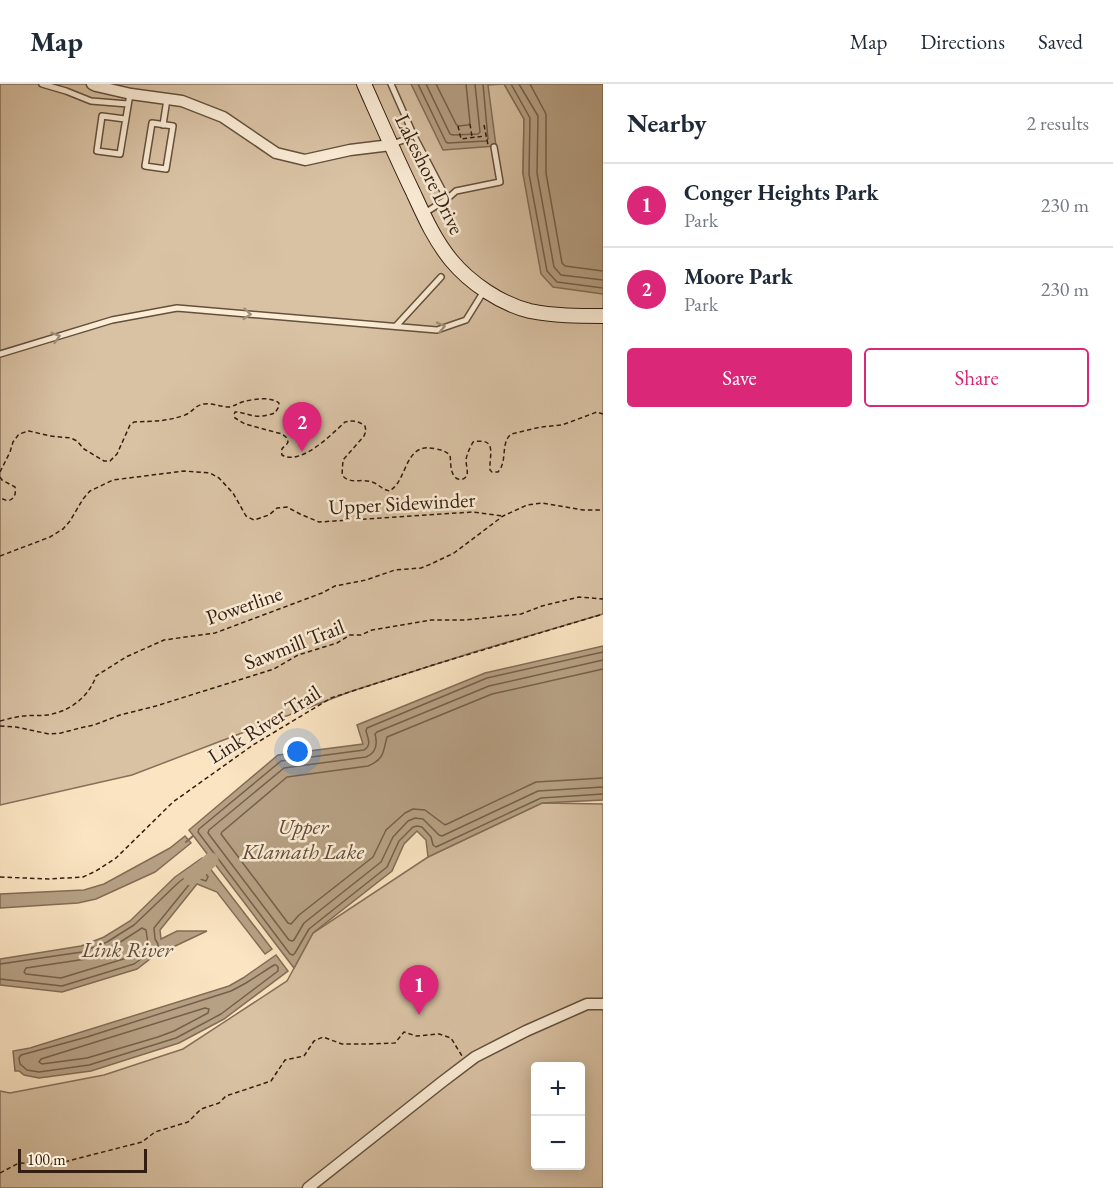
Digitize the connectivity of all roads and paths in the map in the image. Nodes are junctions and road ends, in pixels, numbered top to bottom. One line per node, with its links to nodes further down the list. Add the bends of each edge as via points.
1 (42, 84): 5 (lane, via 91,101)
2 (92, 84): 5 (street)
3 (364, 84): 15 (main road, Lakeshore Drive)
4 (391, 84): 12 (lane)
5 (129, 99): 6 (street); 7 (lane)
6 (167, 99): 9 (lane); 15 (street, via 223,117 276,153 305,160)
7 (125, 119): 7 (lane, via 120,154 97,151 102,116)
8 (470, 124): 14 (path)
9 (163, 125): 9 (lane, via 173,126 166,169 145,166 152,123)
10 (484, 125): 13 (path)
11 (458, 126): 14 (path, via 461,139)
12 (414, 135): 15 (lane); 17 (lane)
13 (486, 135): 14 (path); 16 (path)
14 (472, 138)
15 (391, 145): 18 (main road, Lakeshore Drive)
16 (491, 147): 17 (lane, via 500,182 456,191)
17 (447, 199): 18 (lane)
18 (423, 214): 20 (main road, Lakeshore Drive, via 451,261)
19 (441, 277): 22 (lane)
20 (485, 290): 21 (main road, Lakeshore Drive, via 530,311); 22 (lane, one-way to 20, via 437,330 466,320)
21 (603, 316)
22 (396, 327): 23 (lane, one-way to 22, via 112,320 177,308)
23 (0, 354)
24 (603, 414): 25 (path, via 597,412 562,425 511,434 505,442 498,472 490,470 492,453 488,444 473,442 466,460 467,474 462,480 454,477 450,455 445,451 420,448 408,459 390,491 372,482 350,481 342,475 343,460 366,431 360,423 345,422 318,447 286,458 281,450 288,442 286,437 235,418 238,411 258,417 275,413 279,403 269,399 232,407 206,403 169,420 134,422 110,461 70,438 24,431 13,442)
25 (0, 472)
26 (0, 477): 27 (path, via 15,488 15,494 8,501)
27 (0, 498)
28 (603, 510): 29 (path, Powerline, via 542,503)
29 (504, 516): 30 (path, Upper Sidewinder, via 473,512 319,522 287,507 254,520 246,516 219,478 210,473 184,471 113,480 90,491 63,529); 33 (path, Powerline, via 454,553 431,564 335,586 215,633 164,640 96,676 87,694 67,710)
30 (0, 556)
31 (603, 599): 34 (path, Sawmill Trail, via 579,597 522,614 431,620 350,635 274,669 61,733)
32 (603, 614): 35 (path, Link River Trail, via 331,698 253,745 173,802 116,858 96,872 83,877)
33 (0, 721)
34 (0, 726)
35 (0, 877)
36 (603, 1004): 37 (street, via 587,1004 526,1031)
37 (465, 1065): 38 (path, via 451,1038 439,1034 416,1036 404,1032 395,1043 366,1044 342,1044 323,1037 314,1041 304,1056 285,1060 271,1081 226,1096 201,1109 188,1122 155,1132 142,1142 56,1164 19,1163); 39 (street)
38 (0, 1173)
39 (308, 1188)

